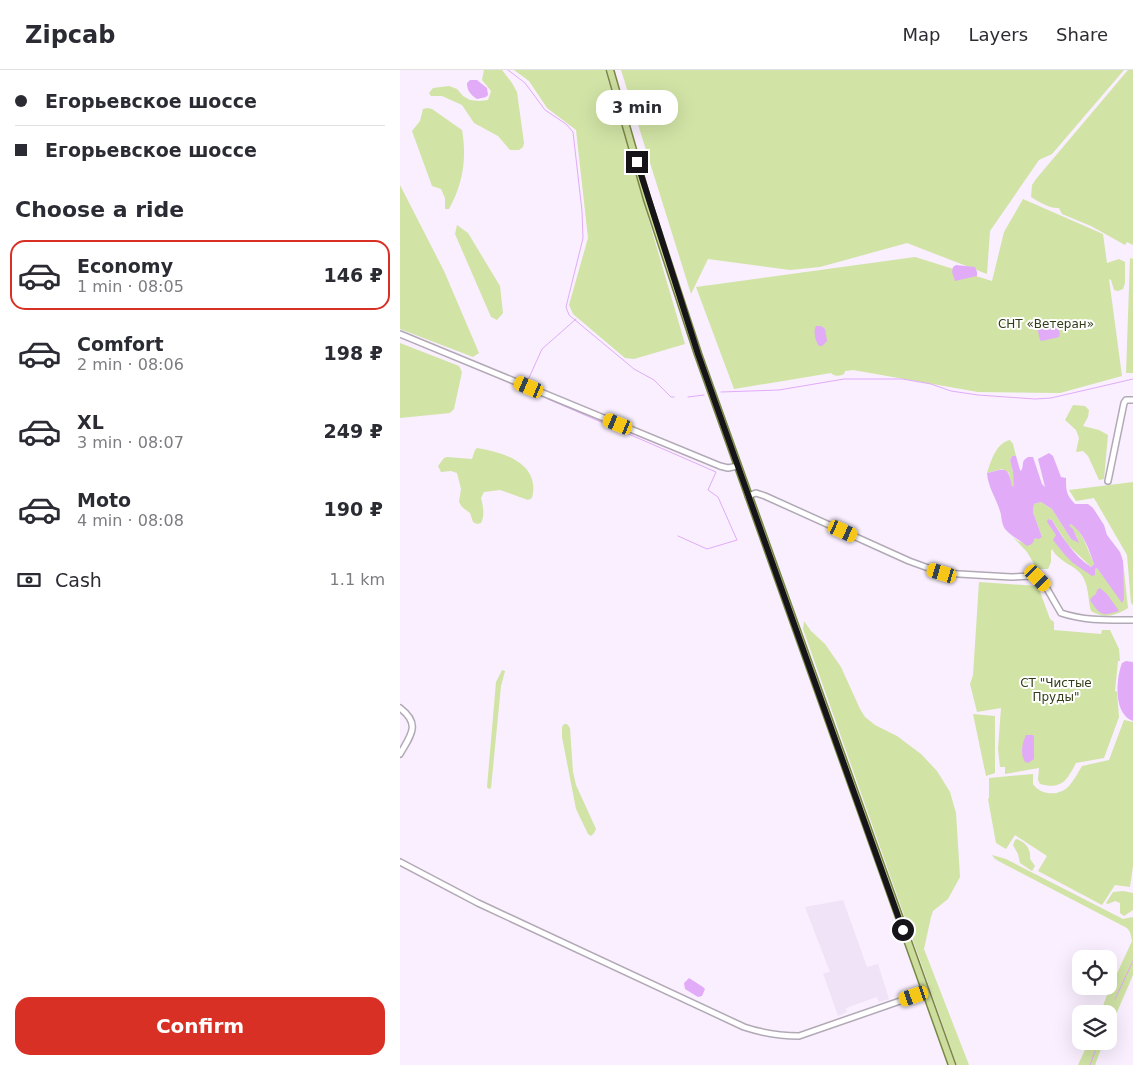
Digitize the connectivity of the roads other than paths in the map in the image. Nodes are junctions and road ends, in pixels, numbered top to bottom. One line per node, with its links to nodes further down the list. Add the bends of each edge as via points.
1 (610, 70): 4 (main road, via 647,199)
2 (400, 334): 4 (street, via 720,466)
3 (1133, 400): 5 (street, via 1124,403)
4 (738, 466): 6 (main road)
5 (1108, 482)
6 (748, 496): 7 (street, via 765,496 942,573 1038,578 1061,613 1099,620); 11 (main road)
7 (1133, 620)
8 (400, 708): 9 (street, via 411,719 413,731)
9 (400, 754)
10 (400, 862): 11 (street, via 485,906 758,1032 799,1036)
11 (926, 992): 12 (main road)
12 (952, 1065)

